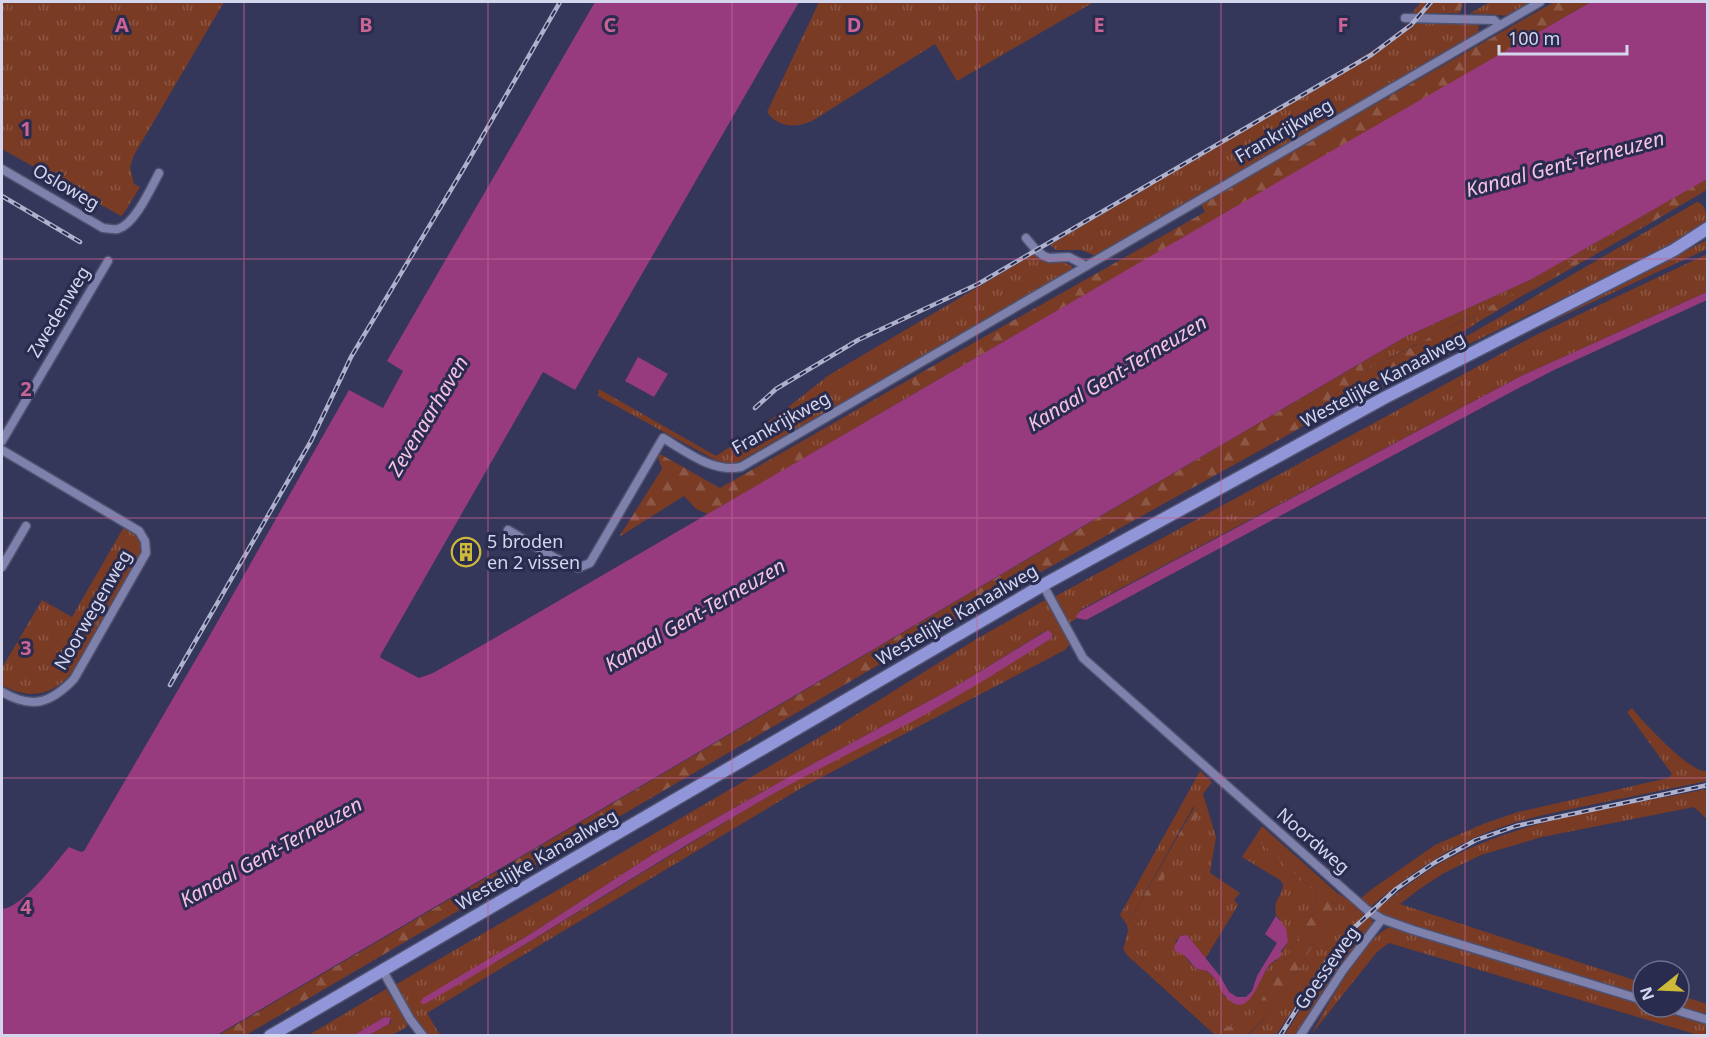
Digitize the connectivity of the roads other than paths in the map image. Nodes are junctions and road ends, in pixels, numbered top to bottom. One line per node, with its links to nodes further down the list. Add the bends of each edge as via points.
1 (1540, 2): 3 (street, Frankrijkweg)
2 (1406, 18): 3 (street, via 1479,18 1494,20)
3 (1499, 25): 11 (street, Frankrijkweg)
4 (2, 169): 5 (street, Osloweg, via 103,228 118,229 140,208)
5 (159, 173)
6 (1707, 228): 9 (main road, Westelijke Kanaalweg)
7 (1707, 237): 9 (main road, Westelijke Kanaalweg)
8 (1026, 238): 11 (street, via 1044,256 1069,257)
9 (1674, 250): 17 (main road, Westelijke Kanaalweg, via 1386,398)
10 (108, 261): 12 (street, Zwedenweg)
11 (1086, 266): 15 (street, Frankrijkweg, via 741,467 729,470 713,466 663,438 590,562 578,568)
12 (2, 441)
13 (2, 450): 18 (street, Noorwegenweg, via 139,531 146,553 74,679 60,694 32,702)
14 (26, 526): 16 (street)
15 (508, 530)
16 (2, 567)
17 (1043, 585): 19 (street, Noordweg, via 1083,658 1350,896); 20 (main road, Westelijke Kanaalweg)
18 (2, 692)
19 (1382, 919): 21 (street, Noordweg); 26 (street, Goesseweg)
20 (382, 971): 24 (main road, Westelijke Kanaalweg); 25 (street)
21 (1631, 996)
22 (1691, 1015): 23 (street)
23 (1707, 1020)
24 (270, 1035)
25 (423, 1035)
26 (1300, 1035)

